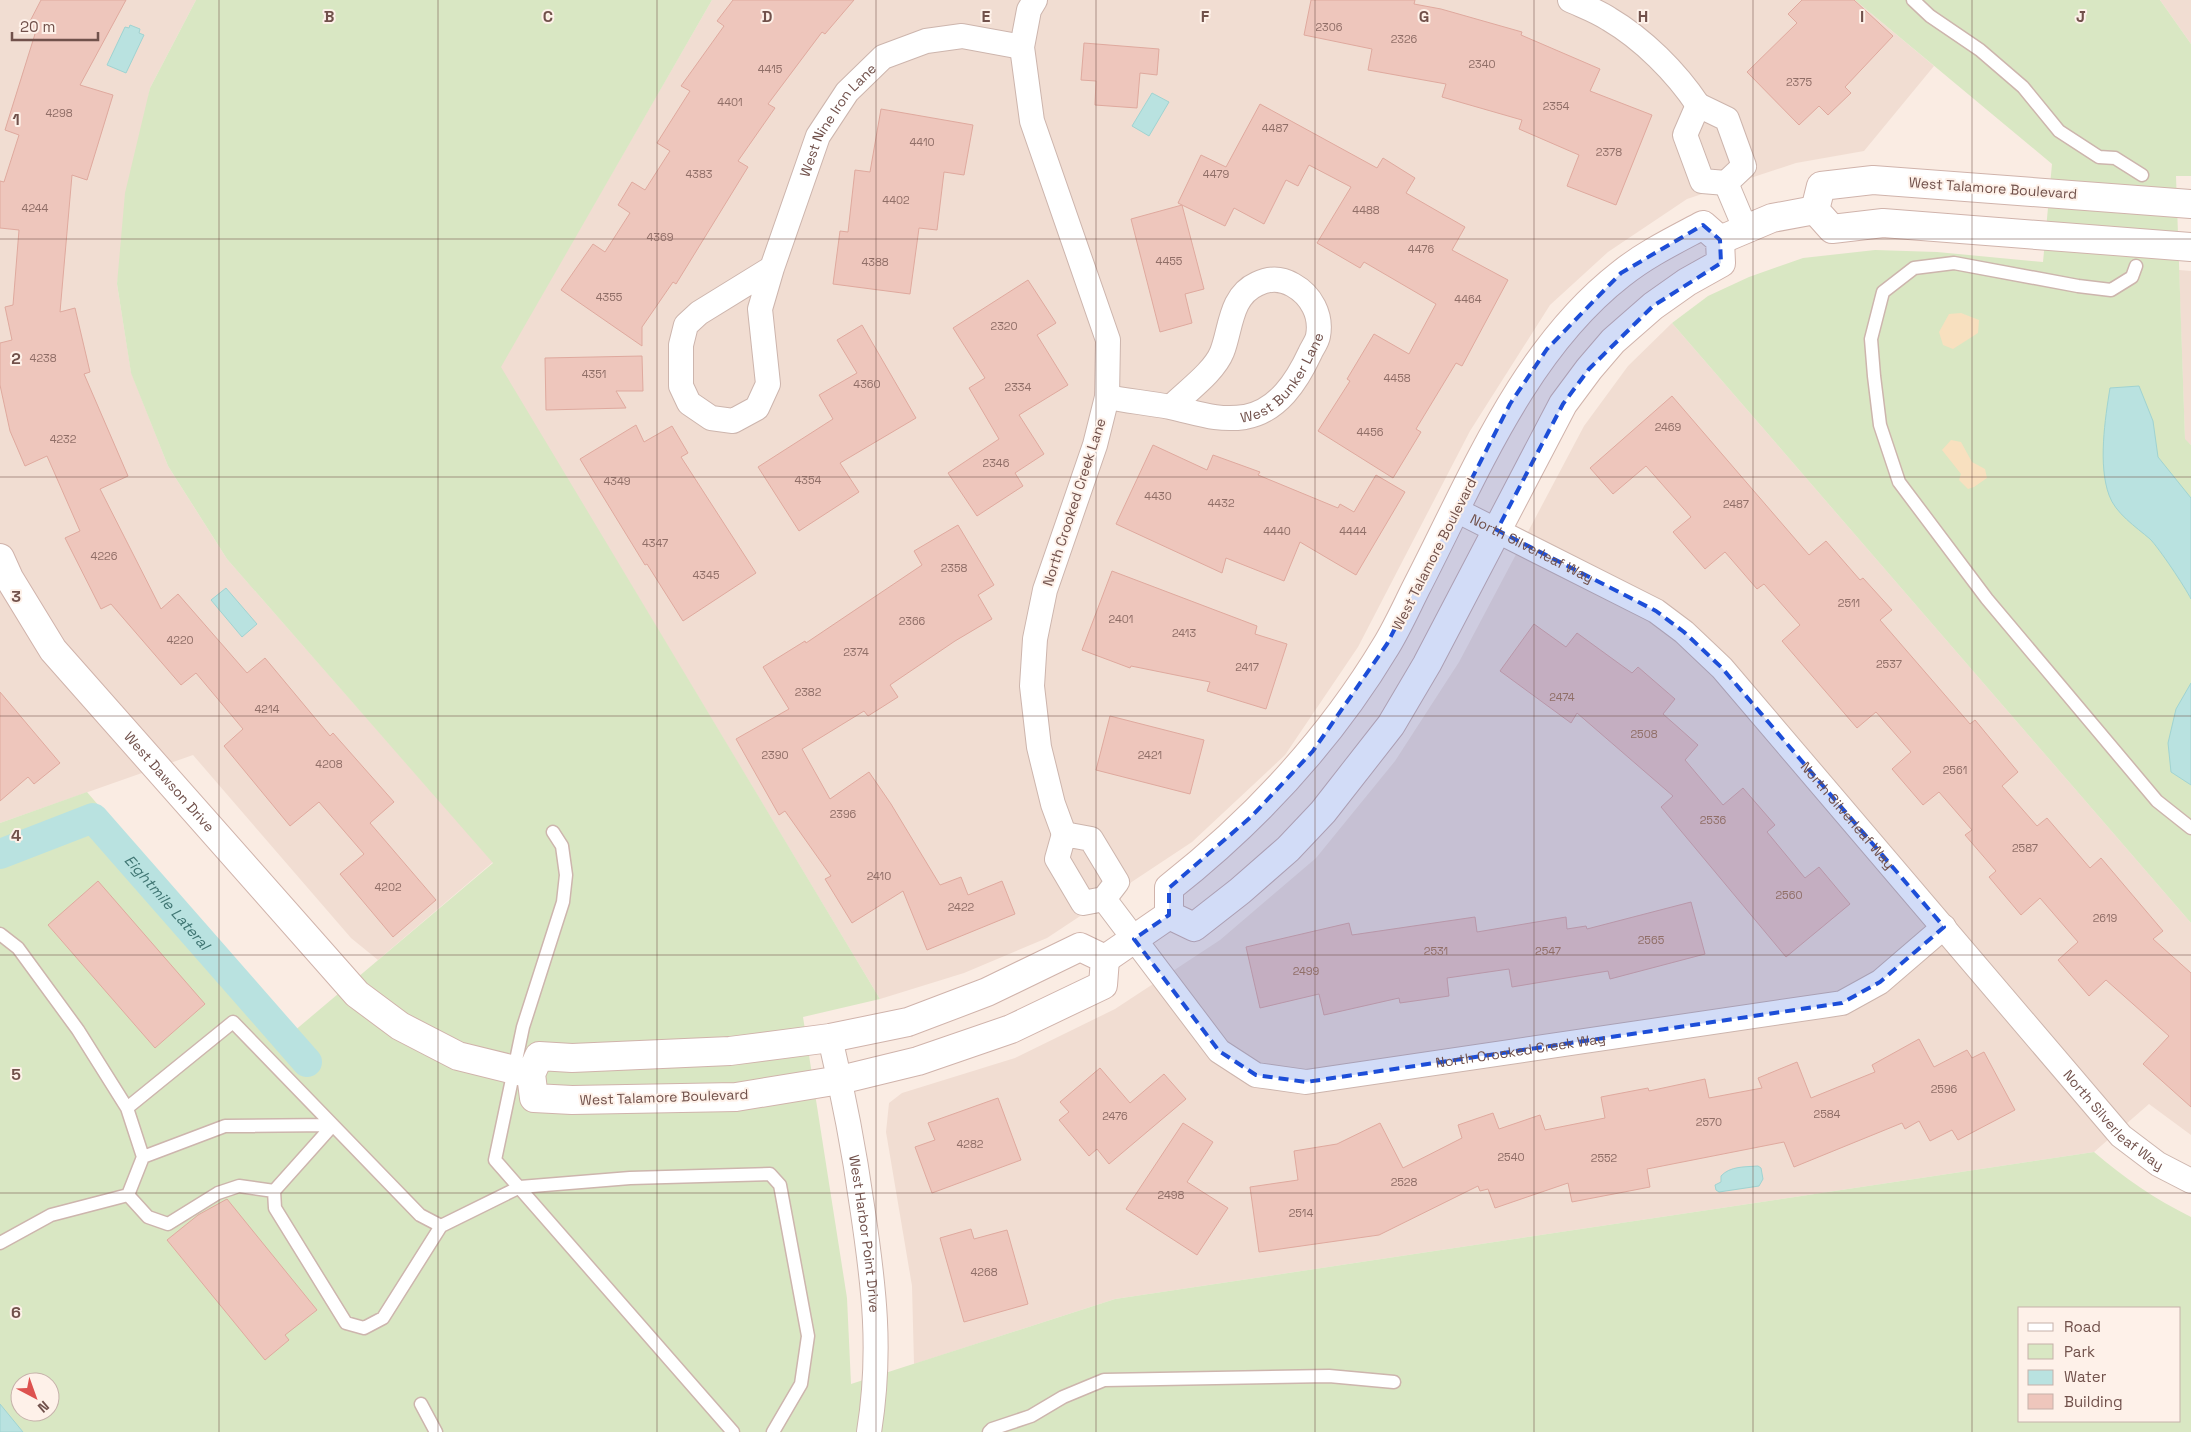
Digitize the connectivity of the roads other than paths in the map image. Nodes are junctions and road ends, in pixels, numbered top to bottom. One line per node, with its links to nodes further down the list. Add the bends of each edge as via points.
1 (1035, 0): 4 (street, North Crooked Creek Lane, via 1029,10)
2 (1570, 0): 5 (street, via 1609,19 1641,42 1684,83)
3 (1913, 0): 6 (lane, via 2023,87 2059,131 2099,157 2115,158)
4 (1022, 46): 14 (street, West Nine Iron Lane, via 962,36 926,41 883,56 847,92 818,136); 15 (street, North Crooked Creek Lane, via 1032,121 1108,340)
5 (1698, 105): 7 (street, via 1685,134 1702,181); 7 (street, via 1727,119 1744,166)
6 (2142, 175)
7 (1726, 183): 10 (street)
8 (2191, 204): 9 (street, West Talamore Boulevard, via 1873,180 1821,186)
9 (1815, 210): 10 (street, via 1772,218); 12 (street, via 1832,229 1883,223)
10 (1745, 228): 11 (street)
11 (1720, 240): 17 (street, West Talamore Boulevard, via 1703,225 1621,273 1582,310 1547,349 1510,404); 18 (street, via 1721,263 1653,306 1613,341 1589,369 1563,404)
12 (2191, 247)
13 (2136, 266): 20 (lane, via 2132,277 2111,290 1954,263 1914,268 1883,292 1871,339 1874,376 1880,425 1899,482 1987,599 2157,801)
14 (772, 268): 14 (street, West Nine Iron Lane, via 699,313 686,325 681,345 681,386 689,403 711,418 732,421 757,408 768,384 760,309)
15 (1107, 397): 16 (street, West Bunker Lane); 22 (street, North Crooked Creek Lane, via 1095,445 1045,590 1035,639 1032,686 1039,747)
16 (1171, 407): 16 (street, West Bunker Lane, via 1214,418 1246,416 1284,396 1299,377 1318,336 1313,302 1290,283 1274,279 1256,284 1241,297 1231,315 1221,354 1210,372)
17 (1456, 510): 18 (street, North Silverleaf Way); 24 (street, West Talamore Boulevard, via 1387,644 1354,698 1313,751 1252,816 1209,857 1169,888)
18 (1497, 530): 24 (street, via 1391,726 1323,812 1288,849 1194,927); 25 (street, North Silverleaf Way, via 1656,611 1684,632 1722,668)
19 (0, 558): 30 (street, West Dawson Drive, via 53,650 357,994 400,1026 458,1056)
20 (2191, 828)
21 (553, 832): 30 (lane, via 562,846 566,875 563,902 523,1027)
22 (1064, 834): 23 (street, via 1057,859 1083,903); 23 (street, via 1091,839 1117,882)
23 (1104, 899): 27 (street)
24 (1169, 915): 27 (street)
25 (1944, 927): 27 (street, North Crooked Creek Way, via 1880,982 1842,1003 1306,1082 1256,1075 1219,1051); 35 (street, North Silverleaf Way, via 2121,1136 2158,1164)
26 (0, 934): 32 (lane, via 24,955 78,1030)
27 (1134, 939): 28 (street)
28 (1104, 959): 29 (street, via 1080,948 987,992 908,1022); 31 (street, West Talamore Boulevard, via 1103,985 1011,1029 918,1061)
29 (830, 1038): 30 (street, via 730,1051 572,1058 539,1056); 31 (street, West Harbor Point Drive)
30 (522, 1072): 31 (street, West Talamore Boulevard, via 534,1098 572,1100 736,1097); 36 (lane, via 495,1160)
31 (840, 1080): 46 (street, West Harbor Point Drive, via 876,1308 877,1353)
32 (126, 1108): 33 (lane, via 234,1022); 34 (lane)
33 (333, 1125): 34 (lane, via 225,1126); 37 (lane); 39 (lane, via 420,1215)
34 (143, 1157): 38 (lane)
35 (2191, 1181)
36 (520, 1187): 39 (lane); 44 (lane); 45 (lane, via 630,1178 770,1174 780,1185 808,1336 801,1384)
37 (274, 1191): 38 (lane, via 239,1186 218,1193 168,1224 148,1217); 39 (lane, via 275,1208 346,1323 364,1328 383,1318)
38 (128, 1195): 40 (lane, via 51,1215)
39 (441, 1226)
40 (0, 1243)
41 (1394, 1382): 47 (lane, via 1329,1376 1104,1380 1063,1397 1031,1416)
42 (421, 1404): 43 (lane)
43 (436, 1432)
44 (732, 1432)
45 (774, 1432)
46 (869, 1432)
47 (989, 1432)

